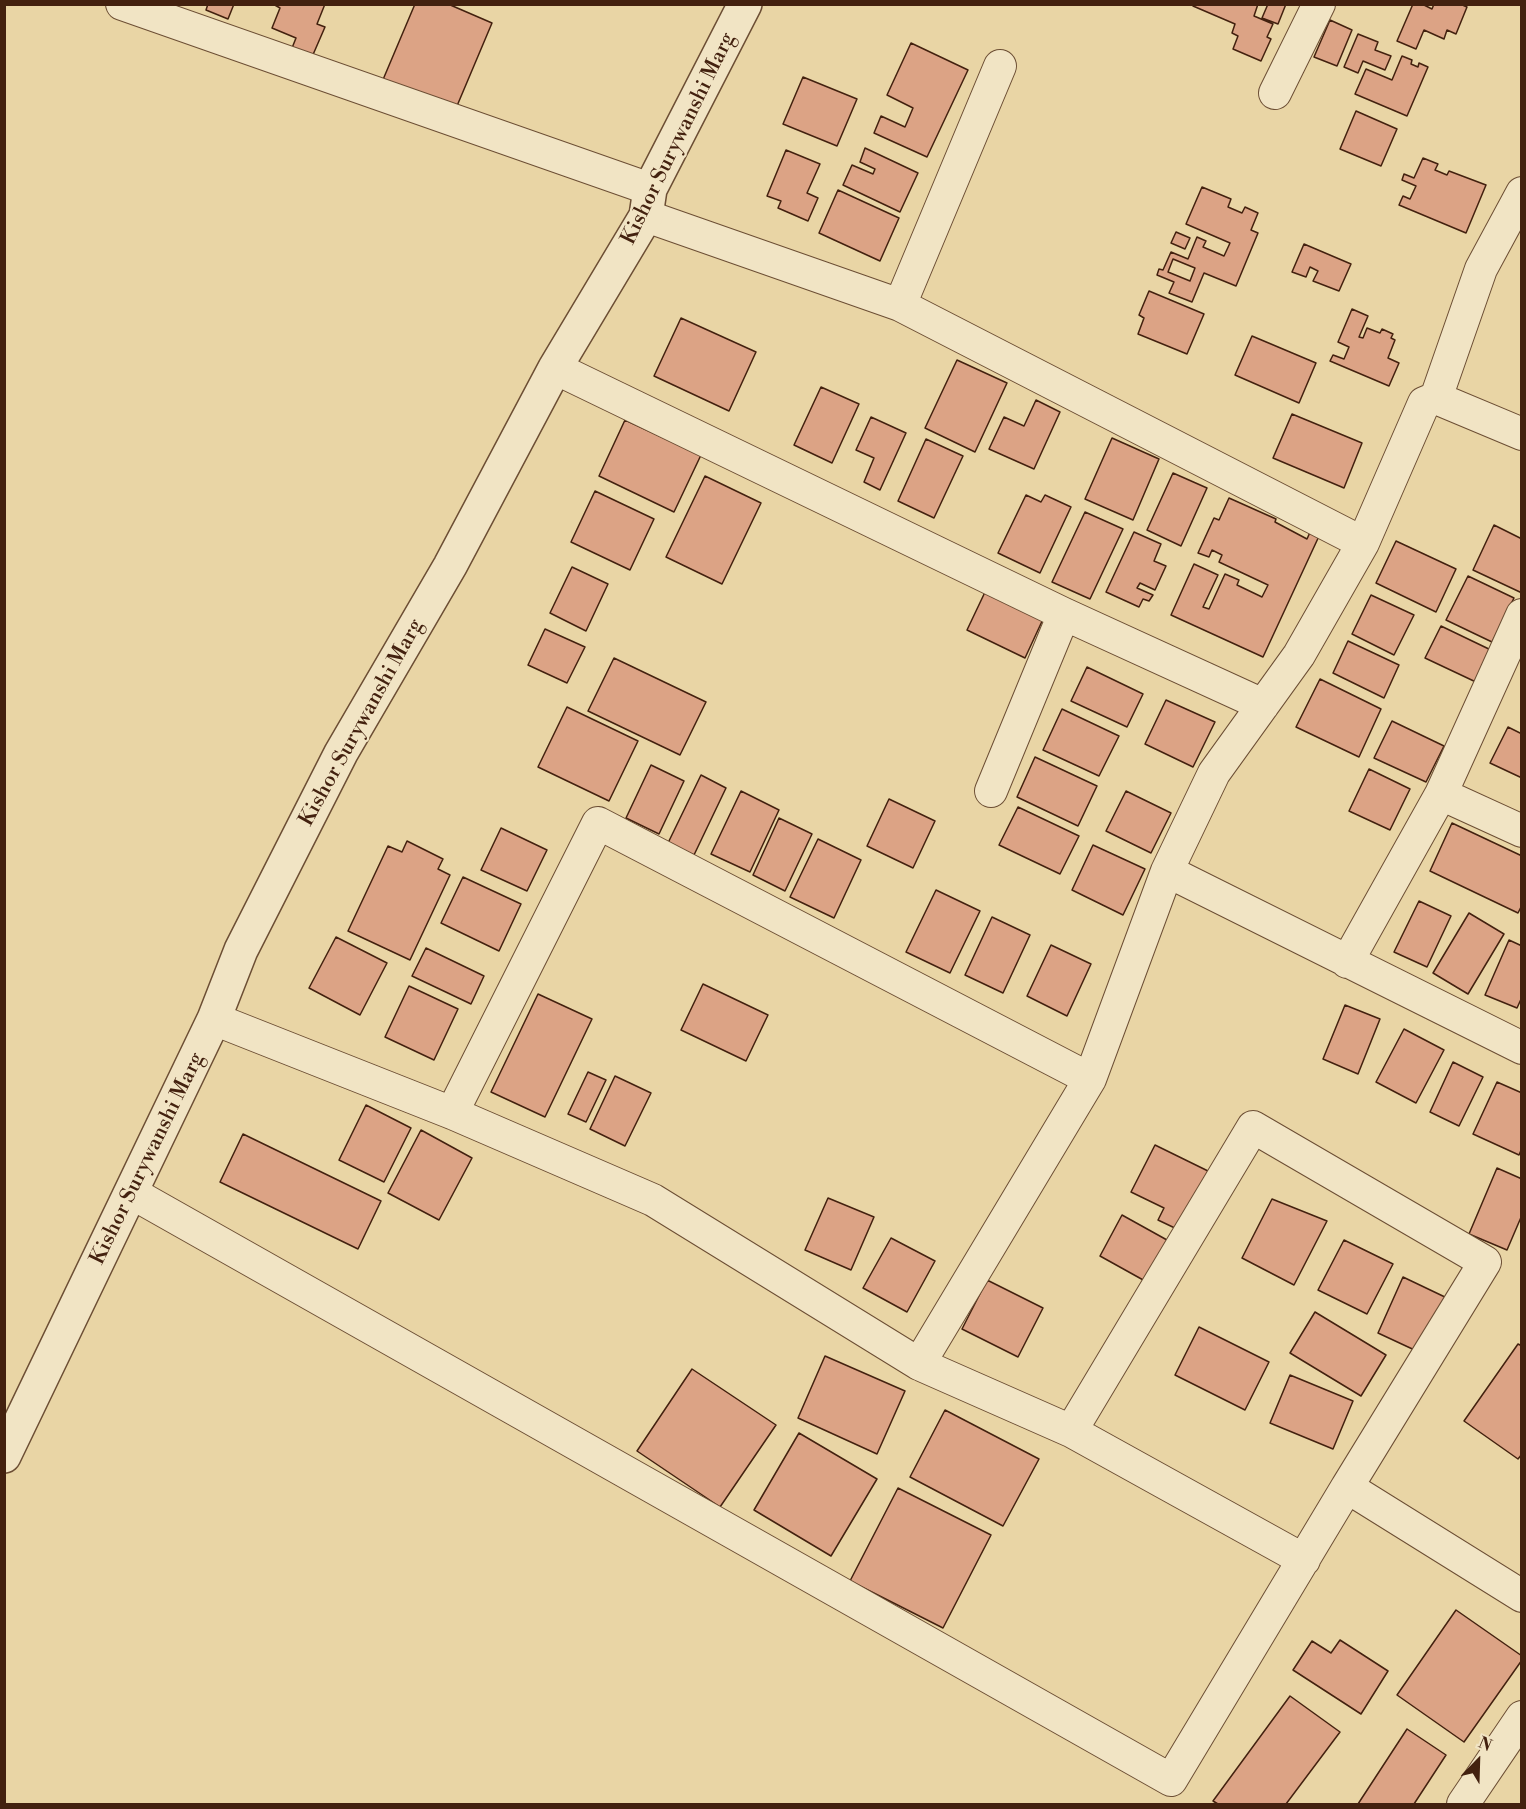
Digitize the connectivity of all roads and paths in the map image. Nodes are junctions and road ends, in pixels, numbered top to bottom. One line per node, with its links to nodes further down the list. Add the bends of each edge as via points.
1 (122, 4): 4 (street)
2 (745, 4): 8 (street, Kishor Surywanshi Marg)
3 (1319, 4): 6 (street)
4 (182, 14): 8 (street)
5 (1000, 66): 9 (street)
6 (1275, 93)
7 (1521, 193): 11 (street, via 1481,268)
8 (648, 202): 9 (street); 10 (street, Kishor Surywanshi Marg)
9 (900, 305): 13 (street)
10 (555, 368): 14 (street); 22 (street, Kishor Surywanshi Marg, via 450,566 341,753 242,950)
11 (1436, 398): 12 (street); 13 (street, via 1424,403)
12 (1521, 434)
13 (1363, 543): 16 (street, via 1299,655)
14 (1064, 614): 16 (street); 17 (street)
15 (1521, 615): 18 (street)
16 (1263, 705): 20 (street, via 1214,773)
17 (991, 791)
18 (1441, 794): 19 (street); 21 (street)
19 (1521, 831)
20 (1167, 871): 21 (street); 24 (street)
21 (1347, 962): 23 (street)
22 (214, 1019): 25 (street); 26 (street, Kishor Surywanshi Marg)
23 (1521, 1048)
24 (1090, 1079): 25 (street, via 598,823); 27 (street)
25 (452, 1113): 27 (street, via 653,1200)
26 (132, 1193): 29 (street, Kishor Surywanshi Marg); 31 (street, via 1172,1780)
27 (920, 1364): 28 (street)
28 (1071, 1431): 30 (street, via 1253,1127 1485,1262); 31 (street)
29 (4, 1456)
30 (1347, 1487): 31 (street); 32 (street)
31 (1304, 1560)
32 (1521, 1596)
33 (1521, 1717): 34 (street)
34 (1462, 1804)

